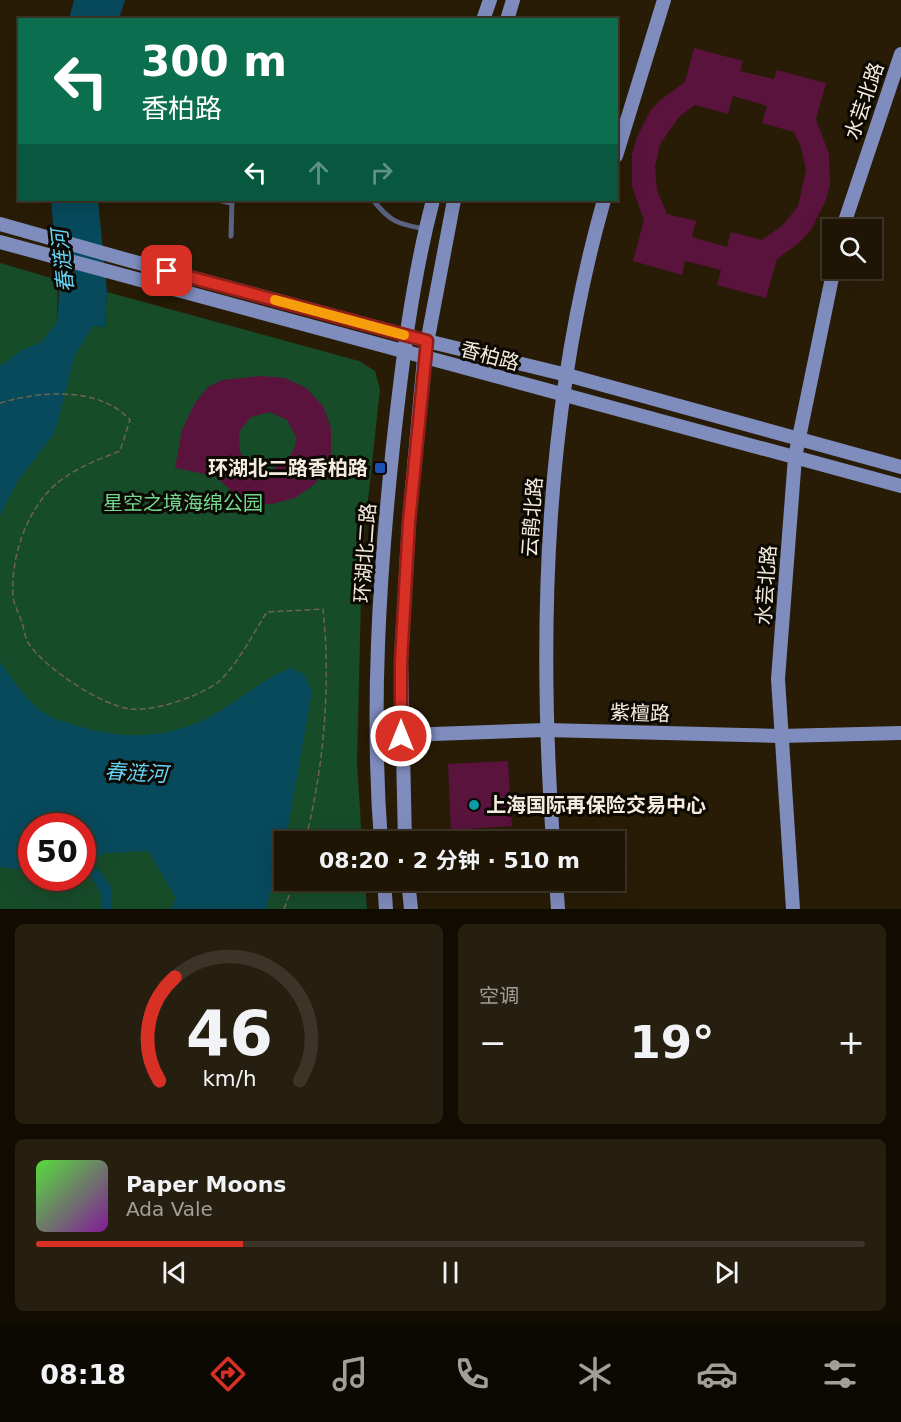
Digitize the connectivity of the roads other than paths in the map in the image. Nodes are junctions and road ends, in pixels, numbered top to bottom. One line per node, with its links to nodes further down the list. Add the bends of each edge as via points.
1 (490, 0): 4 (main road)
2 (513, 0): 5 (main road)
3 (664, 0): 7 (main road)
4 (484, 18)
5 (508, 18)
6 (901, 54): 13 (main road, 水芸北路)
7 (618, 150)
8 (232, 201): 16 (lane)
9 (374, 201): 15 (lane, via 385,216 398,224)
10 (433, 201): 15 (main road, 环湖北二路)
11 (454, 201): 20 (main road)
12 (604, 201): 23 (main road, 云鹃北路, via 586,262)
13 (846, 219)
14 (0, 224): 19 (main road, 香柏路)
15 (427, 230): 19 (main road, 环湖北二路)
16 (231, 236)
17 (0, 242): 21 (main road, 香柏路)
18 (832, 279): 25 (main road, 水芸北路)
19 (406, 336): 20 (main road, 香柏路); 21 (main road, 环湖北二路)
20 (427, 341): 22 (main road); 23 (main road, 香柏路)
21 (403, 352): 22 (main road, 香柏路); 31 (main road, 环湖北二路, via 385,521)
22 (424, 359): 24 (main road, 香柏路); 32 (main road, via 408,533)
23 (567, 375): 24 (main road, 云鹃北路); 25 (main road, 香柏路)
24 (562, 396): 26 (main road, 香柏路); 29 (main road, 云鹃北路, via 545,614)
25 (799, 438): 26 (main road, 水芸北路); 27 (main road, 香柏路)
26 (795, 457): 28 (main road, 香柏路); 33 (main road, 水芸北路, via 778,679)
27 (901, 467)
28 (901, 486)
29 (546, 730): 32 (main road, 紫檀路); 33 (main road, 紫檀路); 36 (main road, 云鹃北路)
30 (901, 733): 33 (main road, 紫檀路)
31 (378, 736): 32 (main road, 紫檀路); 34 (main road, 环湖北二路)
32 (401, 736): 35 (main road)
33 (780, 736): 43 (main road, 水芸北路)
34 (381, 831)
35 (405, 831)
36 (552, 831)
37 (385, 891): 40 (main road)
38 (409, 891): 41 (main road)
39 (557, 891): 42 (main road)
40 (386, 909)
41 (411, 909)
42 (558, 909)
43 (793, 909)

